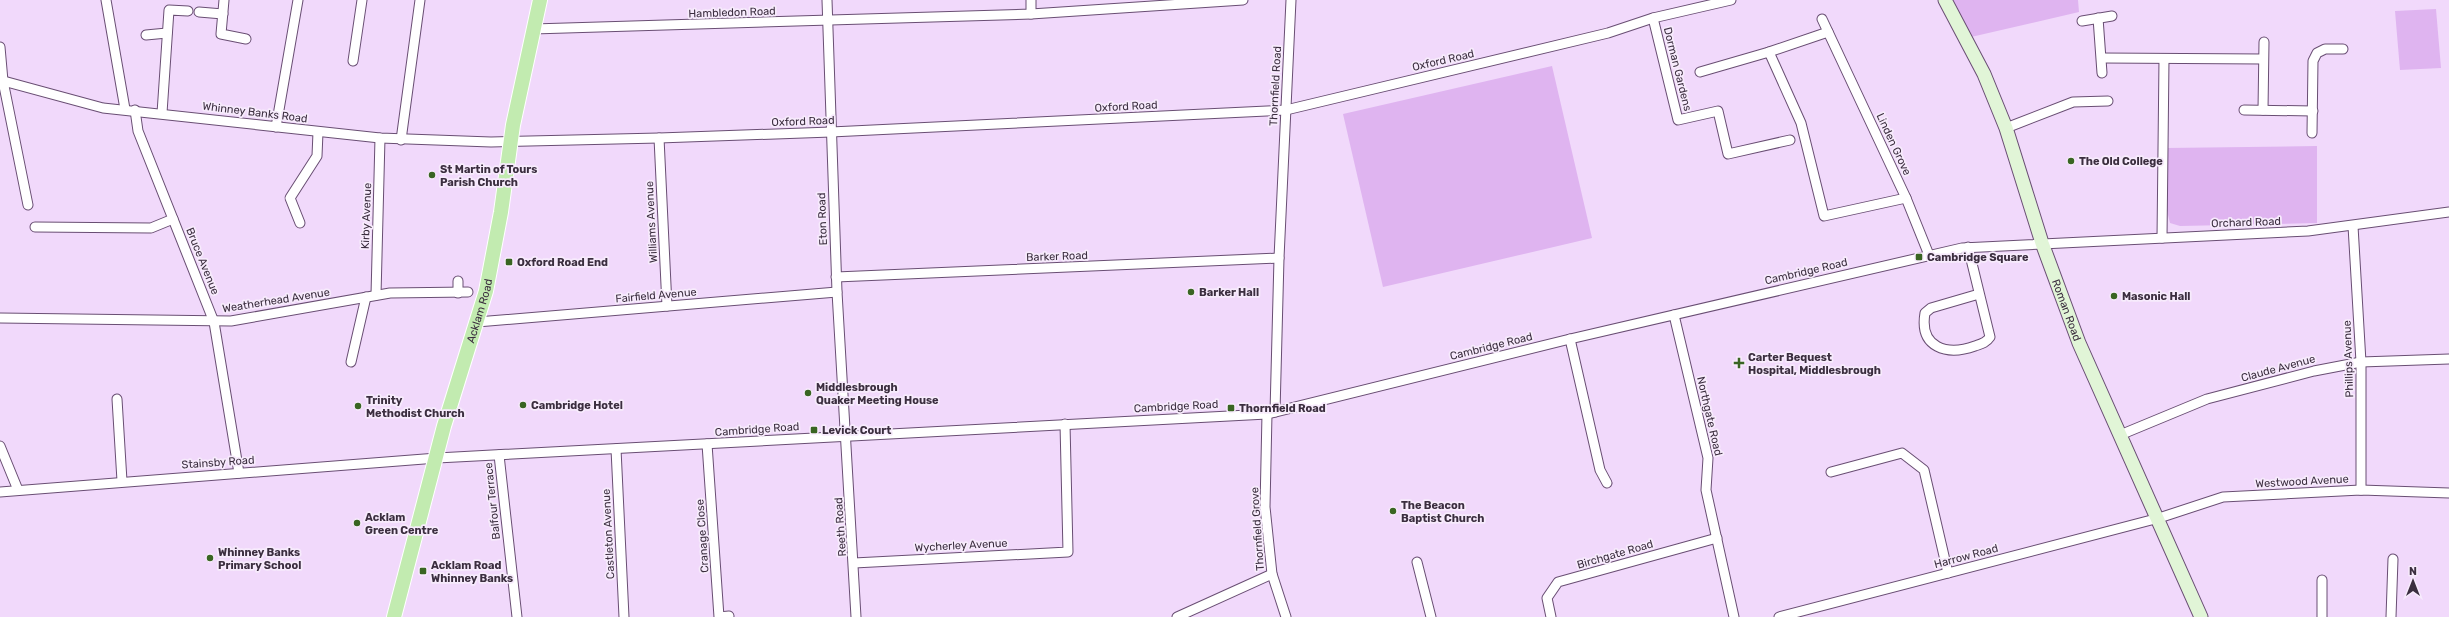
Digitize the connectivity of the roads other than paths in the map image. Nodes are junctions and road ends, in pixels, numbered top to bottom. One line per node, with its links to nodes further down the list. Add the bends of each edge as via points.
1 (106, 0): 40 (street)
2 (224, 0): 15 (street)
3 (298, 0): 47 (street)
4 (362, 0): 35 (street)
5 (420, 0): 54 (street)
6 (540, 0): 23 (main road, Acklam Road)
7 (826, 0): 21 (street, Eton Road)
8 (1031, 0): 16 (street)
9 (1244, 0): 16 (street, Hambledon Road)
10 (1291, 0): 42 (street, Thornfield Road)
11 (1730, 0): 18 (street, Oxford Road)
12 (1945, 0): 48 (street, Roman Road, via 1981,67)
13 (188, 11): 25 (street, via 169,10)
14 (199, 12): 15 (street)
15 (223, 14): 27 (street, via 221,34)
16 (1031, 14): 21 (street, Hambledon Road)
17 (2112, 16): 19 (street)
18 (1653, 18): 42 (street, Oxford Road, via 1608,33); 55 (street, Dorman Gardens, via 1678,120 1718,111 1728,154)
19 (2098, 18): 22 (street); 32 (street)
20 (1822, 19): 24 (street, Linden Grove)
21 (827, 21): 23 (street, Hambledon Road); 50 (street, Eton Road)
22 (2082, 21)
23 (533, 29): 56 (main road, Acklam Road)
24 (1828, 32): 31 (street); 57 (street, Linden Grove)
25 (167, 33): 26 (street); 46 (street)
26 (146, 35)
27 (246, 39)
28 (2264, 42): 34 (street)
29 (0, 47): 38 (street)
30 (2343, 49): 45 (street, via 2325,49 2317,53 2313,61)
31 (1769, 52): 36 (street); 57 (street, via 1801,123 1824,216)
32 (2102, 58): 33 (street); 37 (street)
33 (2164, 59): 34 (street); 64 (street)
34 (2263, 59): 44 (street)
35 (354, 61)
36 (1700, 72)
37 (2102, 73)
38 (2, 81): 40 (street, Whinney Banks Road, via 103,108); 58 (street)
39 (2108, 101): 48 (street, via 2073,102)
40 (125, 109): 41 (street, Whinney Banks Road)
41 (135, 110): 46 (street, Whinney Banks Road); 60 (street, Bruce Avenue, via 138,132)
42 (1286, 110): 50 (street, Oxford Road); 68 (street, Thornfield Road)
43 (2244, 110): 44 (street)
44 (2263, 110): 45 (street)
45 (2312, 111): 51 (street)
46 (162, 113): 47 (street, Whinney Banks Road)
47 (276, 127): 49 (street, Whinney Banks Road)
48 (2006, 128): 65 (street, Roman Road)
49 (318, 132): 52 (street, Whinney Banks Road); 61 (street, via 317,156 290,198)
50 (831, 132): 53 (street, Oxford Road); 69 (street, Eton Road)
51 (2312, 133)
52 (380, 138): 54 (street, Whinney Banks Road); 73 (street, Kirby Avenue)
53 (659, 138): 56 (street, Oxford Road); 74 (street, Williams Avenue)
54 (401, 140): 56 (street, Whinney Banks Road)
55 (1790, 140)
56 (510, 142): 78 (main road, Acklam Road, via 496,239)
57 (1906, 198): 67 (street, Linden Grove)
58 (28, 206)
59 (2449, 212): 62 (street, Orchard Road)
60 (173, 219): 63 (street, via 151,228); 77 (street, Bruce Avenue)
61 (300, 223)
62 (2353, 226): 64 (street, Orchard Road, via 2308,231); 82 (street, Phillips Avenue)
63 (35, 227)
64 (2162, 238): 65 (street, Orchard Road)
65 (2042, 243): 66 (street, Cambridge Road); 86 (street, Roman Road, via 2079,343)
66 (1968, 247): 67 (street, Cambridge Road); 72 (street)
67 (1929, 255): 75 (street, Cambridge Road)
68 (1279, 258): 69 (street, Barker Road); 84 (street, Thornfield Road)
69 (836, 277): 71 (street, Eton Road)
70 (458, 281): 73 (street, Weatherhead Avenue, via 463,292)
71 (837, 292): 74 (street, Fairfield Avenue); 87 (street, Eton Road)
72 (1979, 294): 72 (street, via 1990,337 1988,340 1967,349 1952,351 1940,349 1932,343 1926,330 1925,312)
73 (371, 296): 77 (street, Weatherhead Avenue); 81 (street, Kirby Avenue)
74 (667, 306): 78 (street, Fairfield Avenue)
75 (1674, 314): 79 (street, Cambridge Road); 102 (street, Northgate Road, via 1708,458 1706,490)
76 (0, 318): 77 (street, Weatherhead Avenue)
77 (214, 322): 94 (street, Bruce Avenue)
78 (477, 322): 92 (main road, Acklam Road, via 444,426)
79 (1570, 339): 84 (street, Cambridge Road); 96 (street, via 1600,470)
80 (2449, 359): 82 (street, Claude Avenue)
81 (351, 362)
82 (2361, 362): 86 (street, Claude Avenue, via 2314,371 2207,400); 98 (street, Phillips Avenue)
83 (116, 399): 95 (street)
84 (1271, 413): 85 (street, Cambridge Road); 107 (street, Thornfield Grove, via 1265,507)
85 (1065, 424): 87 (street, Cambridge Road); 105 (street, Wycherley Avenue, via 1068,552)
86 (2120, 435): 101 (street, Roman Road)
87 (846, 436): 88 (street, Cambridge Road); 105 (street, Reeth Road)
88 (707, 444): 90 (street, Cambridge Road); 109 (street, Cranage Close, via 719,616)
89 (0, 446): 97 (street)
90 (616, 449): 91 (street, Cambridge Road); 112 (street, Castleton Avenue)
91 (499, 455): 92 (street, Cambridge Road); 111 (street, Balfour Terrace)
92 (437, 458): 94 (street, Stainsby Road); 110 (main road, Acklam Road)
93 (1831, 472): 106 (street, via 1902,453 1924,470)
94 (239, 473): 95 (street, Stainsby Road)
95 (122, 481): 97 (street, Stainsby Road)
96 (1607, 483)
97 (18, 490): 99 (street, Stainsby Road)
98 (2361, 490): 100 (street, Westwood Avenue); 101 (street, Westwood Avenue, via 2223,497)
99 (0, 492)
100 (2449, 493)
101 (2159, 518): 106 (street, Harrow Road); 120 (street, Roman Road)
102 (1717, 538): 117 (street, Birchgate Road, via 1558,582 1547,598); 118 (street, Northgate Road)
103 (2393, 559): 122 (street)
104 (1417, 562): 116 (street)
105 (854, 563): 113 (street, Reeth Road)
106 (1948, 573): 119 (street, Harrow Road)
107 (1272, 574): 114 (street); 115 (street, Thornfield Grove)
108 (2322, 580): 121 (street)
109 (730, 616)
110 (394, 617)
111 (517, 617)
112 (624, 617)
113 (856, 617)
114 (1177, 617)
115 (1286, 617)
116 (1431, 617)
117 (1551, 617)
118 (1734, 617)
119 (1780, 617)
120 (2201, 617)
121 (2322, 617)
122 (2391, 617)

